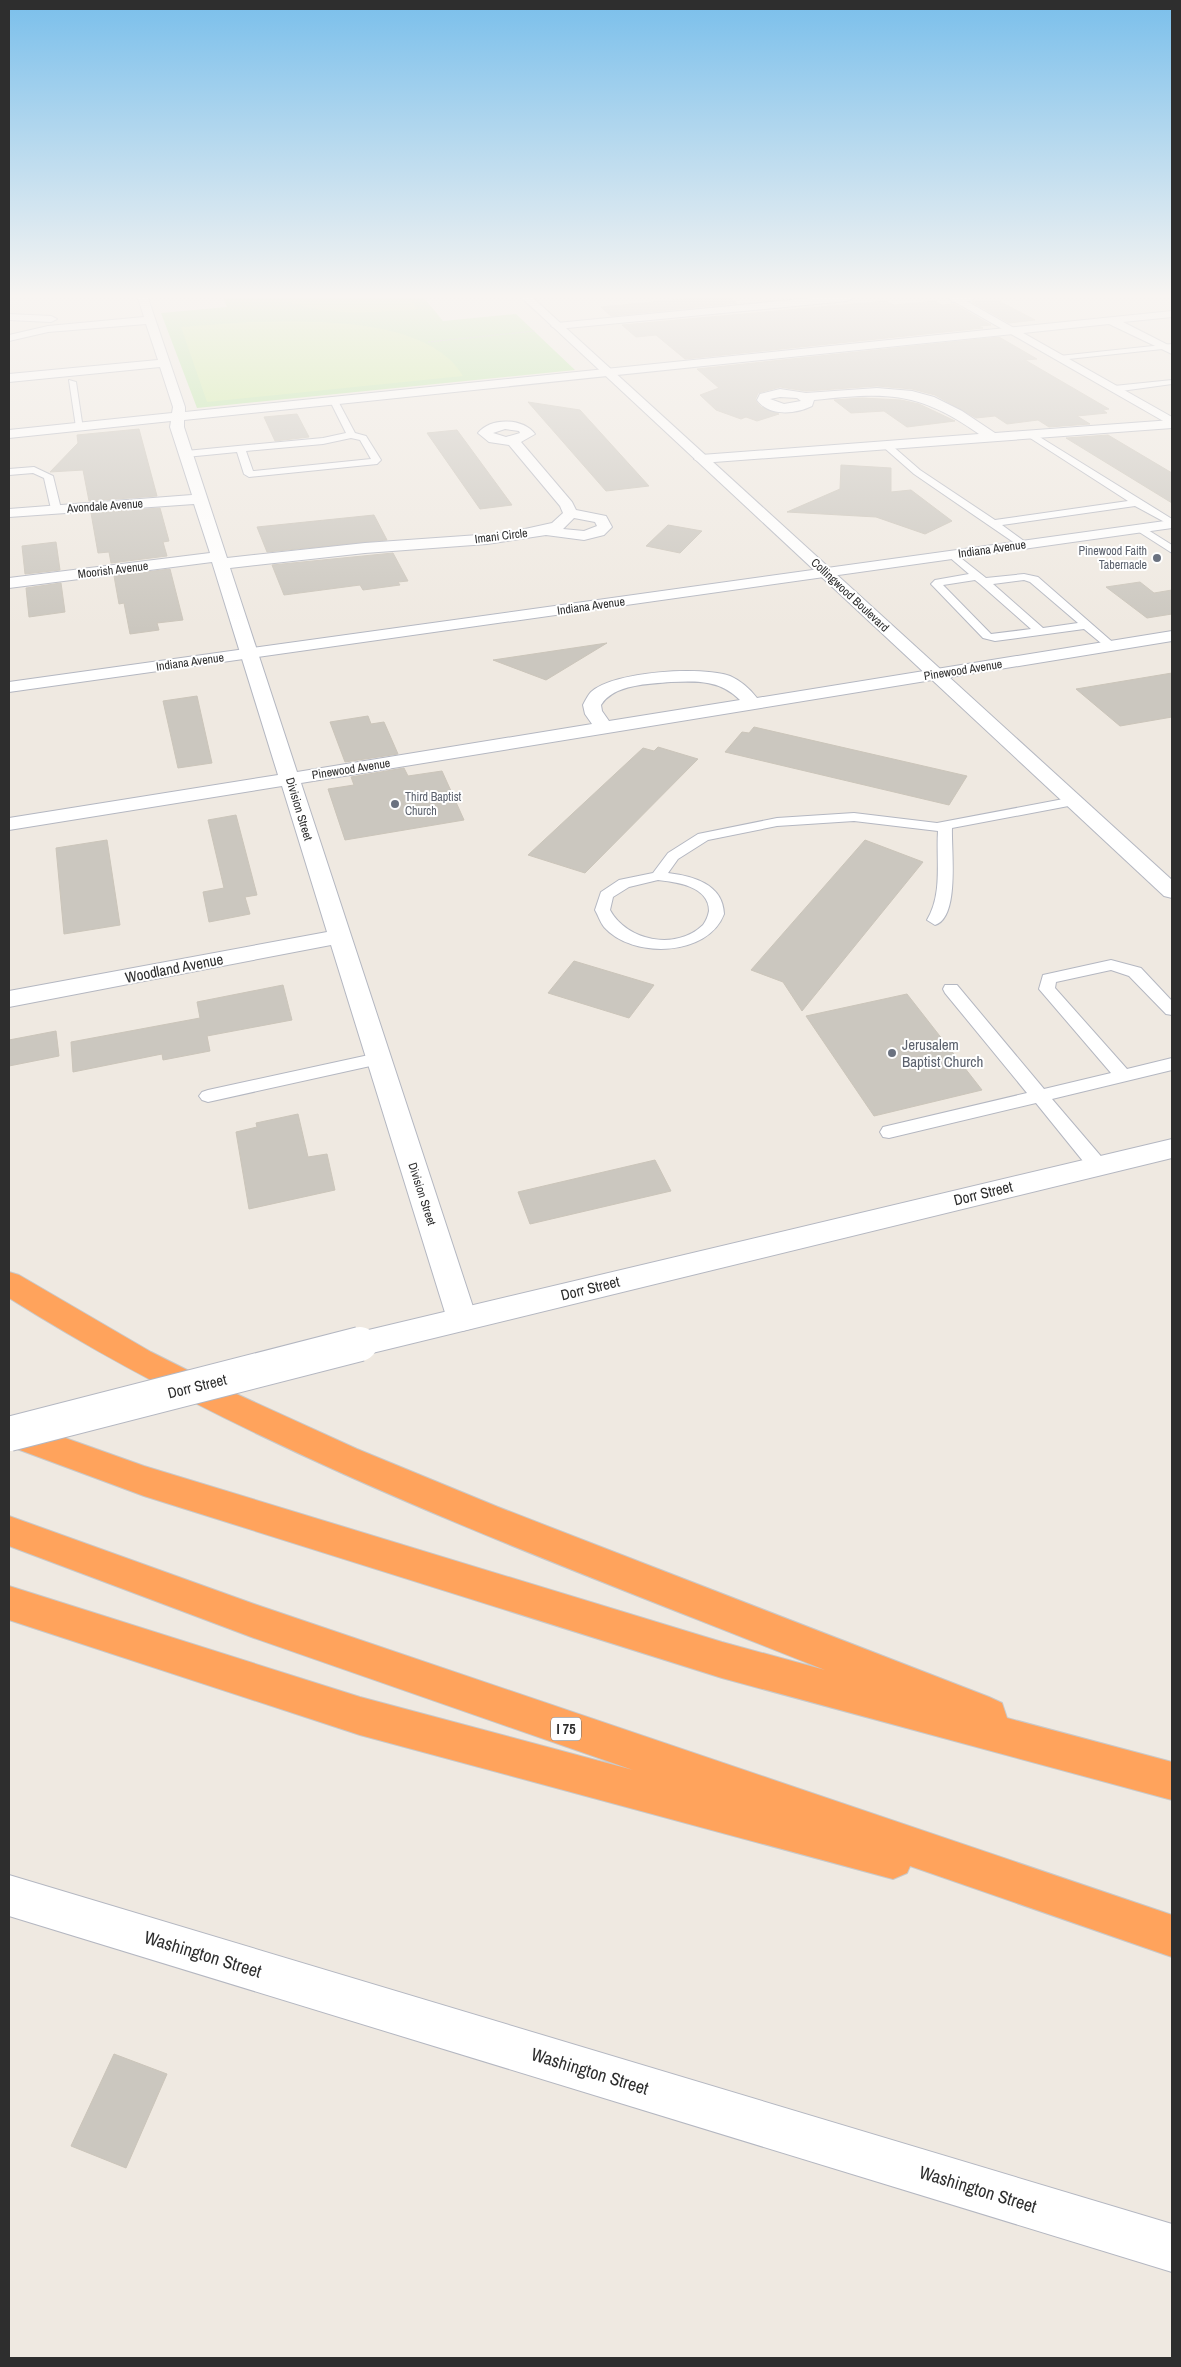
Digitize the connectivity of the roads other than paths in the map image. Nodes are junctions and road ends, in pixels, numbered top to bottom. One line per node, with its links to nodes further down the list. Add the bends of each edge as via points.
1 (77, 408): 10 (lane)
2 (179, 408): 8 (street, Division Street)
3 (261, 408): 8 (street)
4 (338, 408): 13 (lane)
5 (646, 408): 21 (street, Collingwood Boulevard)
6 (947, 408): 14 (street)
7 (1148, 408): 9 (street)
8 (177, 417): 10 (street); 18 (street, Division Street)
9 (1172, 422): 12 (street)
10 (80, 427): 11 (street)
11 (9, 434)
12 (1030, 434): 14 (street); 24 (lane)
13 (351, 435): 19 (lane); 19 (lane, via 363,438 376,460 368,464)
14 (992, 437): 16 (street)
15 (512, 440): 27 (street, via 567,505)
16 (886, 445): 21 (street); 28 (lane, via 917,472)
17 (241, 449): 18 (lane); 20 (lane); 20 (lane, via 250,474)
18 (186, 454): 23 (street, Division Street)
19 (329, 454): 20 (lane); 20 (lane)
20 (285, 458)
21 (701, 459): 36 (street, Collingwood Boulevard)
22 (9, 472): 25 (lane, via 34,470 48,476)
23 (200, 499): 25 (street, Avondale Avenue); 35 (street, Division Street)
24 (1137, 503): 28 (lane); 29 (lane)
25 (56, 510): 26 (street, Avondale Avenue)
26 (9, 513)
27 (570, 513): 31 (street, Imani Circle, via 558,526); 31 (street, via 601,519 605,527 585,535)
28 (993, 523): 32 (lane)
29 (1172, 523): 30 (street, Indiana Avenue)
30 (1140, 528): 32 (street, Indiana Avenue); 33 (lane)
31 (544, 530): 35 (street, Imani Circle, via 332,553 311,559)
32 (1023, 544): 34 (street, Indiana Avenue)
33 (1172, 550)
34 (952, 554): 36 (street, Indiana Avenue); 37 (lane)
35 (220, 564): 38 (street, Moorish Avenue); 43 (street, Division Street)
36 (826, 572): 43 (street, Indiana Avenue); 44 (street, Collingwood Boulevard)
37 (981, 579): 39 (lane, via 1030,577); 40 (lane); 40 (lane, via 936,584 987,636 995,638)
38 (9, 583)
39 (1087, 625): 40 (lane); 42 (lane)
40 (1040, 632)
41 (1172, 636): 42 (street, Pinewood Avenue)
42 (1111, 646): 44 (street, Pinewood Avenue)
43 (248, 654): 45 (street, Indiana Avenue); 48 (street, Division Street)
44 (935, 674): 46 (street, Pinewood Avenue); 49 (street, Collingwood Boulevard)
45 (9, 687)
46 (753, 704): 47 (street, Pinewood Avenue); 47 (street, via 738,688 713,677 677,675 626,683 605,690 593,701 591,707)
47 (604, 728): 48 (street, Pinewood Avenue)
48 (289, 779): 50 (street, Pinewood Avenue); 55 (street, Division Street)
49 (1074, 801): 51 (lane); 53 (street, Collingwood Boulevard)
50 (9, 824)
51 (945, 825): 52 (lane, via 937,827 854,817 777,822 702,837 672,856); 54 (lane, via 944,899)
52 (658, 876): 52 (lane, via 622,883 609,892 602,903 602,914 609,926 640,942 660,944 678,943 708,930 716,920 714,899 692,882)
53 (1172, 891)
54 (935, 920)
55 (339, 937): 57 (street, Woodland Avenue); 59 (street, Division Street)
56 (951, 989): 63 (lane)
57 (9, 999)
58 (1172, 1010): 61 (lane, via 1135,972 1112,965 1049,979 1047,989)
59 (378, 1059): 62 (lane); 68 (street, Division Street)
60 (1172, 1064): 61 (lane)
61 (1123, 1076): 63 (lane)
62 (208, 1096)
63 (1039, 1096): 64 (lane); 66 (lane)
64 (889, 1132)
65 (1172, 1148): 66 (street, Dorr Street)
66 (1098, 1166): 68 (street, Dorr Street)
67 (9, 1283): 72 (highway, via 135,1358 309,1444 455,1506)
68 (462, 1319): 69 (street, Dorr Street, bridge)
69 (9, 1433): 72 (highway, via 144,1481 722,1660)
70 (9, 1532): 75 (highway, I 75, via 254,1621)
71 (9, 1602): 75 (highway, via 360,1716)
72 (1112, 1764): 73 (highway)
73 (1172, 1781)
74 (10, 1899): 77 (street, Washington Street)
75 (1126, 1921): 76 (highway, I 75)
76 (1172, 1936)
77 (1172, 2248)

